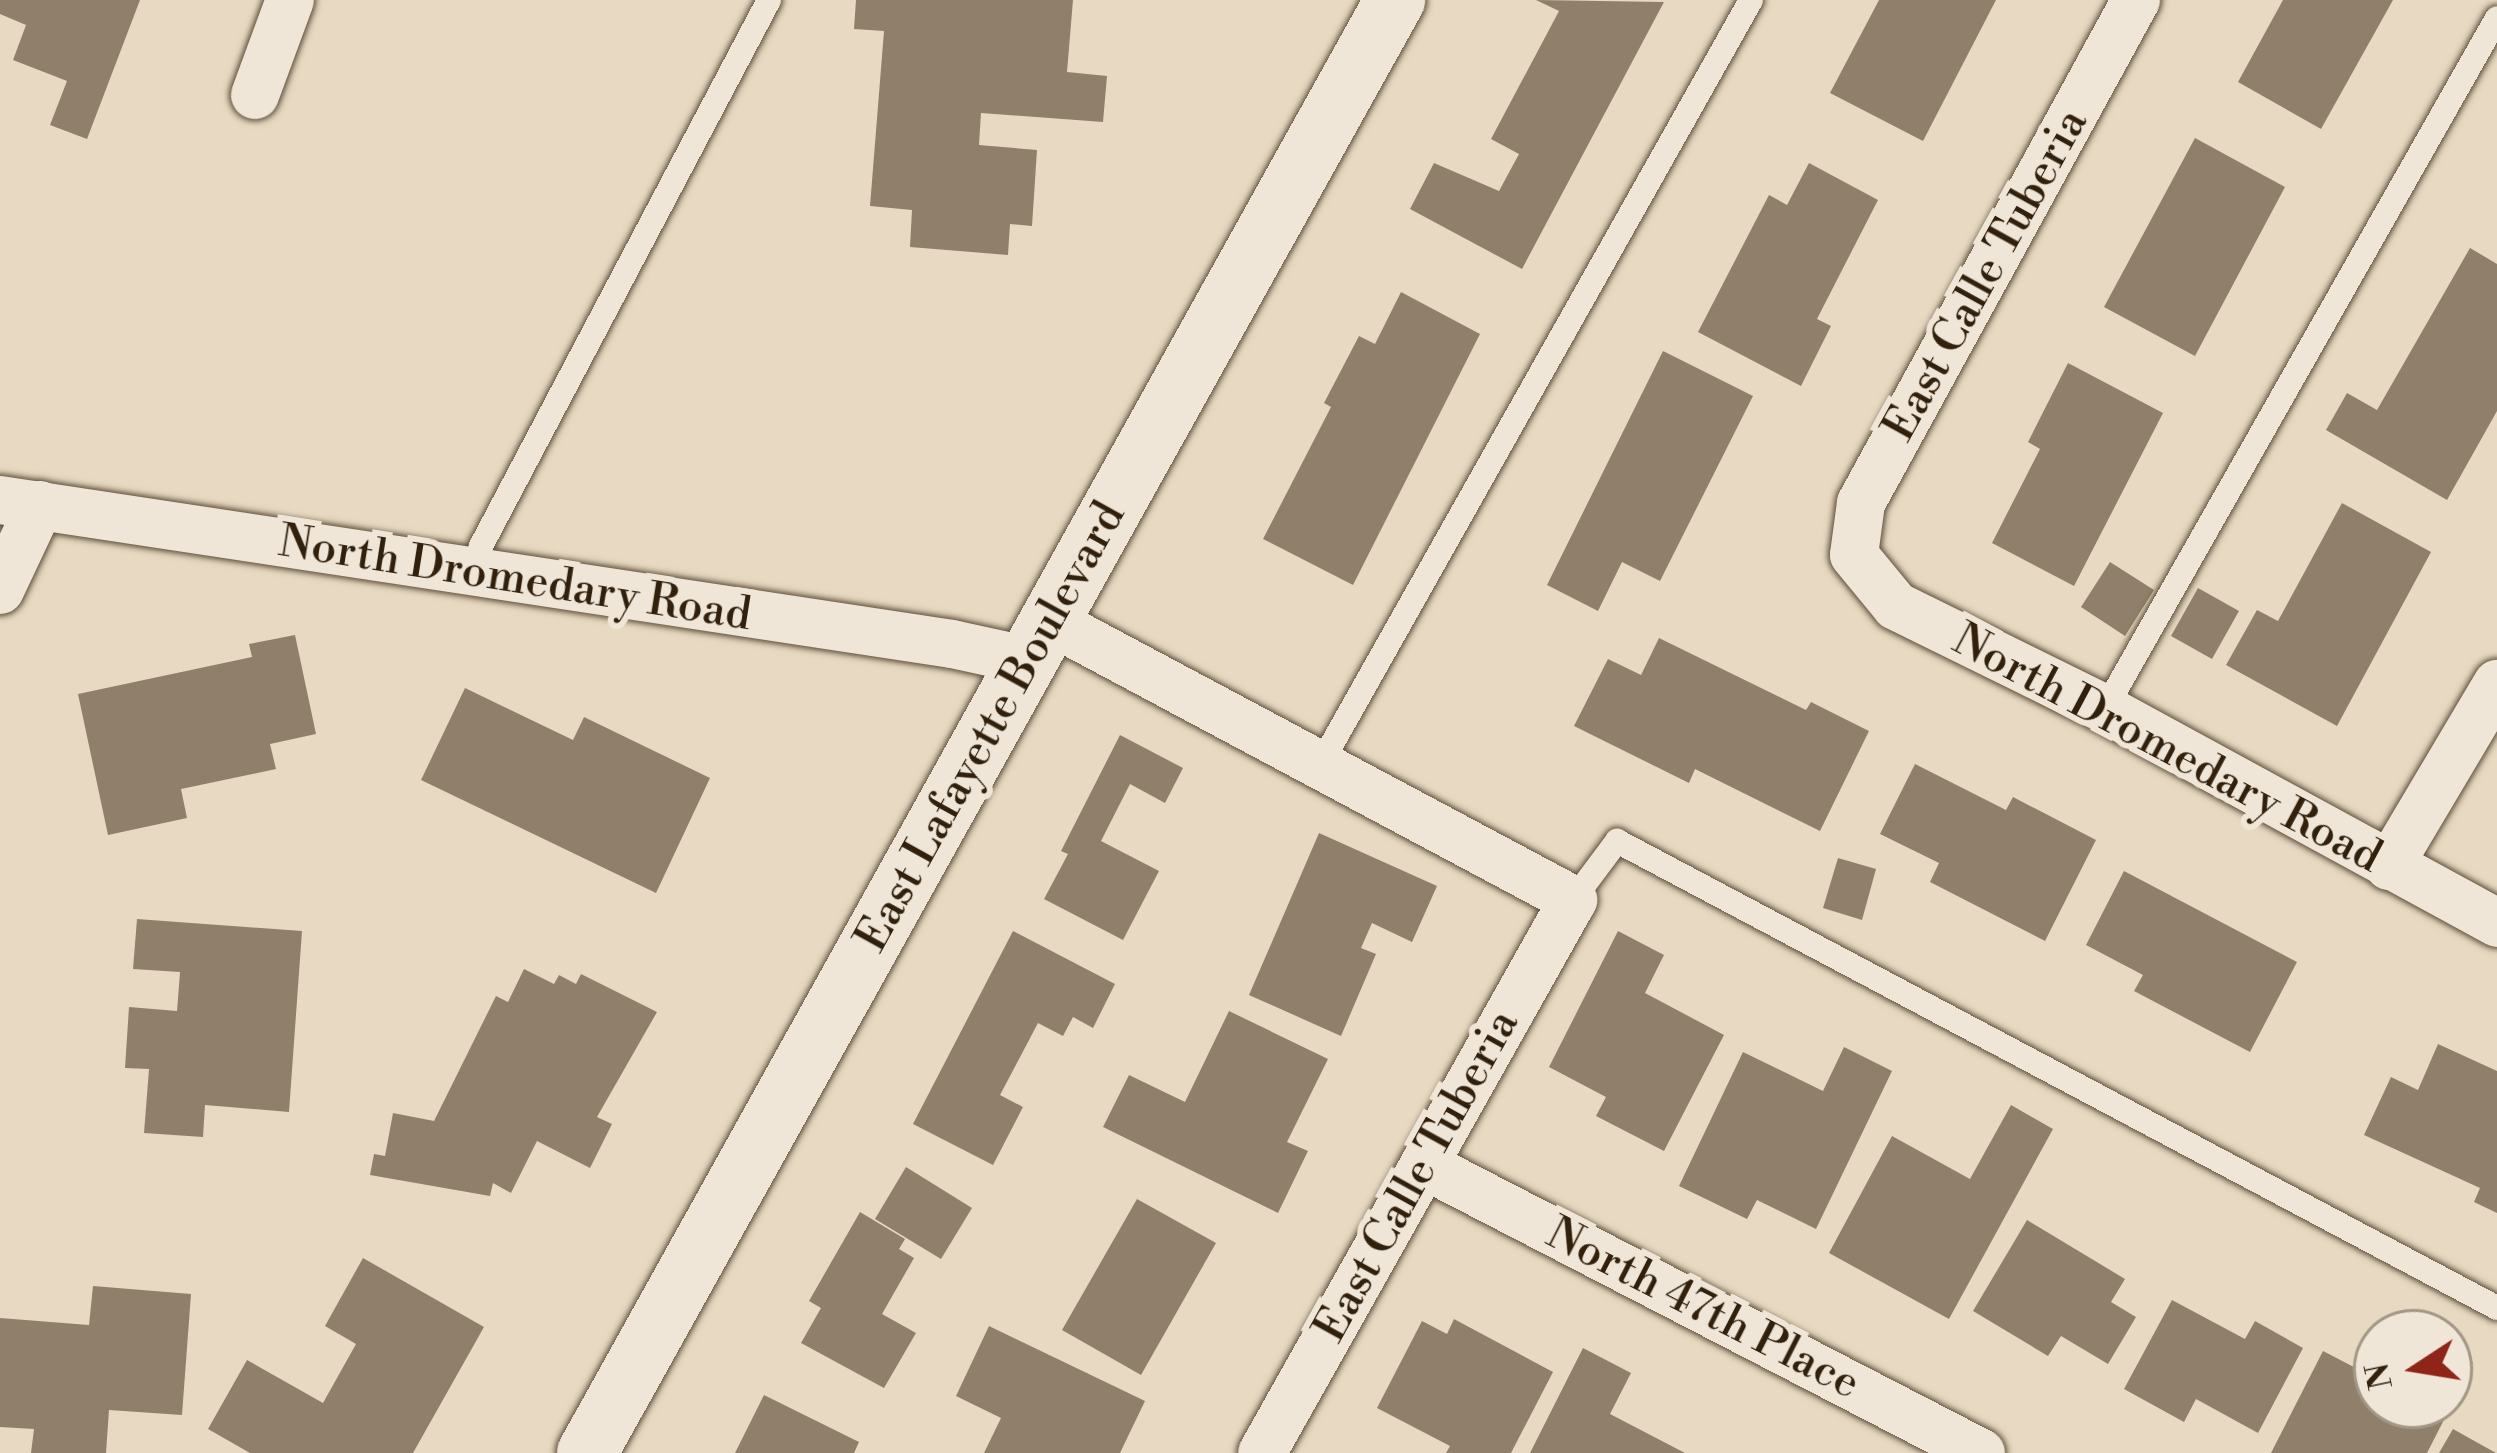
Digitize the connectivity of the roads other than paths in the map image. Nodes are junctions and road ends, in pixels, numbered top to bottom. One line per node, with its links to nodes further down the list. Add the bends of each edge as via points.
1 (290, 0): 7 (street)
2 (769, 0): 10 (lane)
3 (1395, 0): 12 (street, East Lafayette Boulevard)
4 (1751, 0): 15 (lane)
5 (2135, 0): 9 (street, East Calle Tuberia, via 1861,503)
6 (2497, 18): 14 (lane)
7 (255, 95)
8 (20, 502): 10 (street, North Dromedary Road); 11 (street)
9 (1854, 555): 14 (street, North Dromedary Road, via 1896,606)
10 (472, 574): 12 (street, North Dromedary Road, via 952,644)
11 (0, 590)
12 (1040, 641): 15 (street); 21 (street, East Lafayette Boulevard)
13 (2497, 684): 16 (street)
14 (2105, 710): 16 (street, North Dromedary Road)
15 (1319, 767): 17 (street)
16 (2389, 866): 18 (street, North Dromedary Road)
17 (1573, 899): 19 (street, East Calle Tuberia); 20 (lane, via 1617,842)
18 (2497, 923)
19 (1424, 1165): 22 (street, East Calle Tuberia); 23 (street, North 47th Place)
20 (2497, 1308)
21 (587, 1453)
22 (1262, 1453)
23 (1982, 1453)

